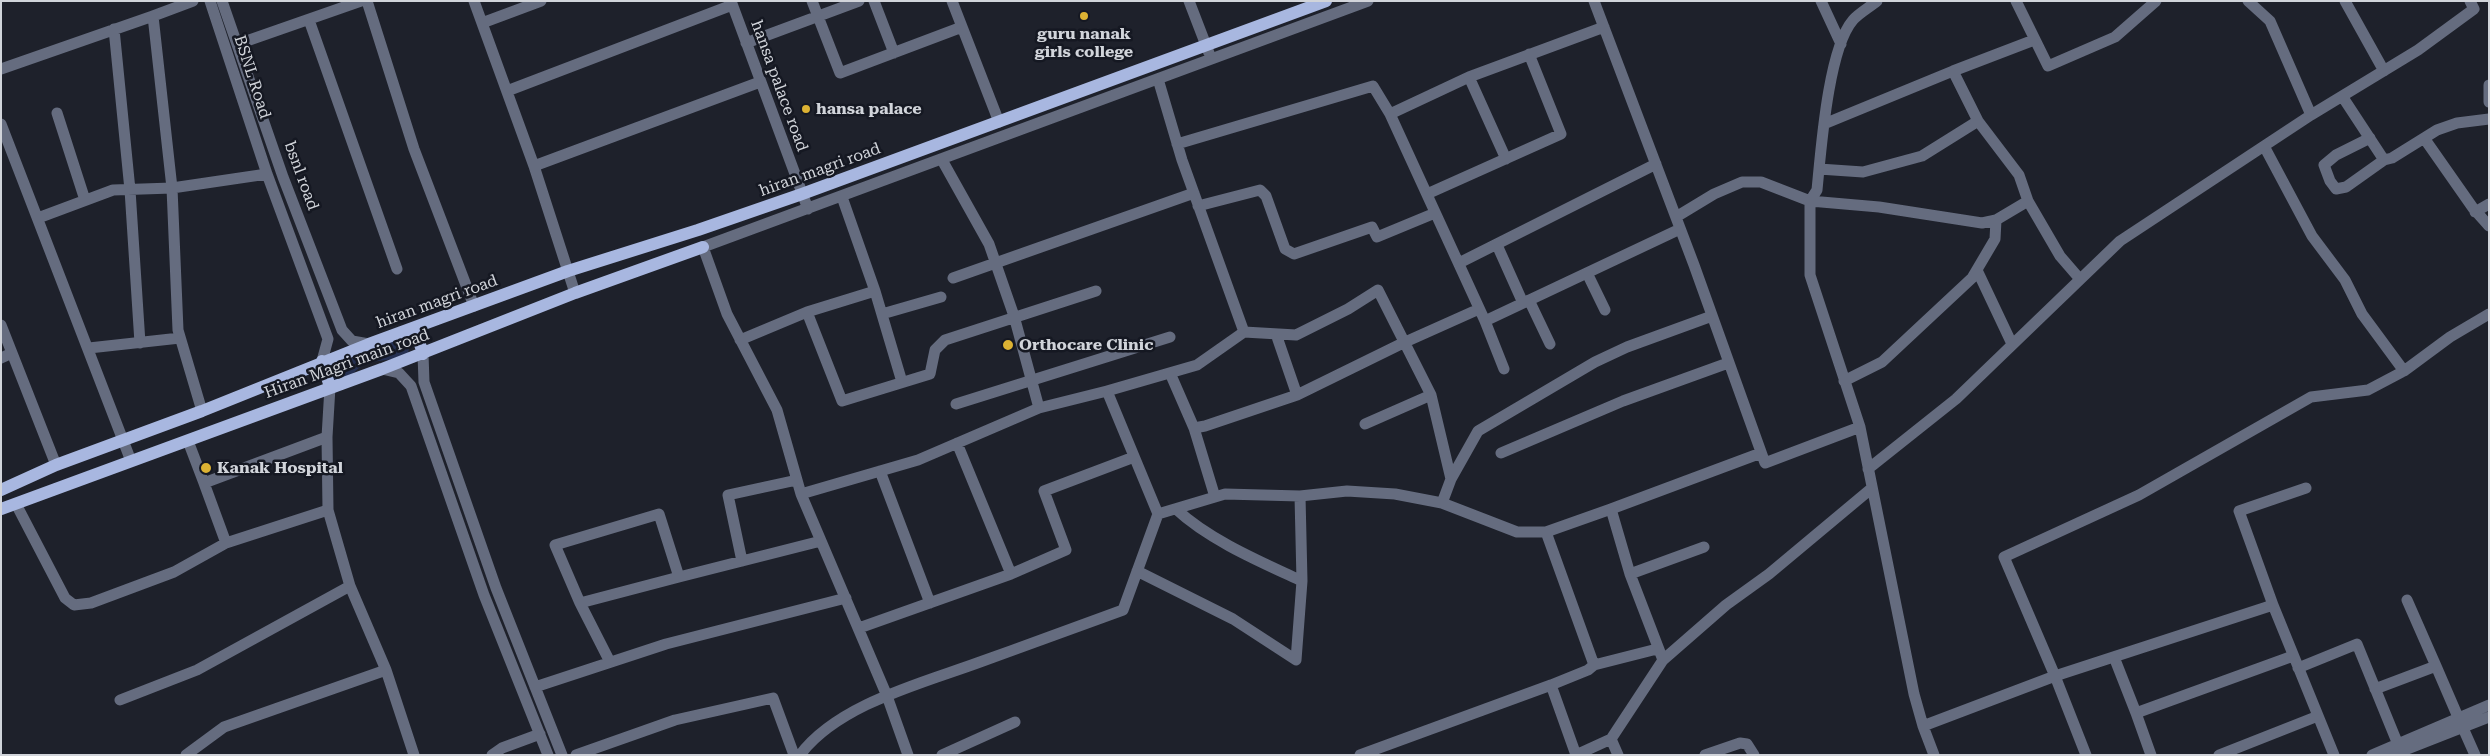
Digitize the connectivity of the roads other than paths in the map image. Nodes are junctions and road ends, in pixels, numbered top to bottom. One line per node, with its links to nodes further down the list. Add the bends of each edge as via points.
1 (193, 1): 24 (street)
2 (210, 1): 68 (street, BSNL Road)
3 (222, 1): 33 (street, bsnl road)
4 (361, 1): 26 (street)
5 (367, 1): 103 (street, via 414,149)
6 (474, 1): 27 (street)
7 (541, 1): 27 (street)
8 (812, 1): 25 (street)
9 (859, 1): 25 (street)
10 (874, 1): 36 (street)
11 (952, 1): 29 (street)
12 (1189, 1): 35 (street)
13 (1326, 1): 35 (main road, hiran magri road)
14 (1368, 1): 38 (street)
15 (1594, 1): 28 (street)
16 (1821, 1): 34 (street)
17 (1878, 1): 34 (street, via 1853,20)
18 (2016, 1): 31 (street)
19 (2248, 1): 51 (street, via 2270,21)
20 (2345, 1): 40 (street)
21 (731, 3): 32 (street, hansa palace road); 46 (street)
22 (2152, 3): 31 (street, via 2116,37 2048,66)
23 (2476, 4): 40 (street, via 2418,50)
24 (153, 16): 30 (street); 69 (street)
25 (818, 16): 32 (street); 36 (street, via 840,73)
26 (309, 20): 33 (street); 92 (street)
27 (482, 23): 46 (street)
28 (1604, 27): 37 (street); 65 (street)
29 (962, 28): 36 (street); 54 (street)
30 (114, 29): 39 (street); 70 (street)
31 (2034, 40): 41 (street)
32 (746, 42): 44 (street, hansa palace road)
33 (238, 44): 121 (street, bsnl road, via 283,177 342,330 352,341)
34 (1841, 44): 56 (street)
35 (1206, 45): 38 (street); 54 (main road, hiran magri road)
36 (894, 53)
37 (1529, 54): 42 (street); 62 (street, via 1561,134)
38 (1211, 60): 43 (street)
39 (1, 69)
40 (2384, 71): 47 (street)
41 (1953, 72): 53 (street); 56 (street)
42 (1469, 77): 50 (street); 62 (street)
43 (1158, 79): 59 (street); 63 (street)
44 (760, 82): 66 (street); 71 (street, hansa palace road)
45 (2489, 85): 48 (street)
46 (507, 91): 66 (street)
47 (2342, 96): 51 (street); 57 (street)
48 (2489, 102)
49 (57, 113): 75 (street)
50 (1390, 114): 59 (street, via 1373,86); 73 (street)
51 (2311, 115): 60 (street)
52 (2489, 119): 58 (street, via 2457,123)
53 (1978, 121): 67 (street, via 1922,156 1863,172); 77 (street, via 2019,175)
54 (999, 122): 71 (main road, hiran magri road)
55 (1, 124): 61 (street)
56 (1824, 124): 67 (street)
57 (2370, 138): 64 (street); 64 (street, via 2336,155 2324,165 2330,181 2336,189 2346,187)
58 (2424, 138): 64 (street); 81 (street)
59 (1177, 144): 72 (street)
60 (2264, 146): 97 (street, via 2120,241); 132 (street, via 2312,236 2345,280 2362,314)
61 (5, 147): 84 (street)
62 (1506, 159): 73 (street)
63 (942, 160): 74 (street); 91 (street, via 989,244)
64 (2384, 160)
65 (1656, 164): 83 (street); 88 (street)
66 (534, 166): 94 (street)
67 (1819, 169): 76 (street, via 1817,190)
68 (267, 174): 69 (street); 128 (street, BSNL Road, via 328,339)
69 (172, 188): 70 (street); 117 (street)
70 (130, 190): 75 (street, via 112,190); 119 (street)
71 (802, 194): 80 (street, hansa palace road); 94 (main road, hiran magri road)
72 (1194, 194): 79 (street); 91 (street)
73 (1427, 194): 82 (street)
74 (842, 197): 80 (street); 98 (street)
75 (85, 200): 84 (street)
76 (1810, 201): 83 (street, via 1761,182 1742,182 1714,194); 85 (street, via 1982,223); 135 (street, via 1810,275)
77 (2028, 201): 85 (street); 97 (street, via 2060,256)
78 (2489, 204): 81 (street)
79 (1198, 206): 82 (street, via 1260,190 1266,196 1285,249 1294,254 1372,227 1377,238); 114 (street)
80 (808, 209): 89 (street)
81 (2475, 212): 86 (street)
82 (1435, 213): 90 (street)
83 (1676, 217): 87 (street)
84 (38, 218): 124 (street)
85 (1996, 220): 93 (street, via 1995,239)
86 (2489, 226)
87 (1680, 229): 95 (street); 110 (street)
88 (1497, 245): 90 (street); 102 (street)
89 (703, 247): 100 (main road, Hiran Magri main road); 118 (street)
90 (1459, 263): 104 (street)
91 (996, 264): 96 (street); 109 (street)
92 (397, 269)
93 (1977, 270): 123 (street); 135 (street, via 1882,362)
94 (568, 271): 100 (street); 103 (main road, hiran magri road)
95 (1587, 273): 102 (street); 105 (street)
96 (953, 278)
97 (2079, 278): 123 (street)
98 (875, 291): 106 (street); 107 (street)
99 (1096, 291): 109 (street)
100 (576, 294): 126 (main road, Hiran Magri main road)
101 (941, 297): 107 (street)
102 (1526, 302): 111 (street); 122 (street)
103 (474, 306): 113 (main road, hiran magri road)
104 (1479, 309): 111 (street); 120 (street)
105 (1605, 310)
106 (807, 312): 118 (street); 136 (street, via 842,401)
107 (882, 314): 136 (street)
108 (2489, 314): 132 (street, via 2450,336)
109 (1014, 316): 134 (street); 136 (street, via 944,340 935,350 930,374)
110 (1712, 316): 129 (street); 158 (street, via 1595,362 1478,432)
111 (1485, 321): 130 (street)
112 (1, 325): 125 (street)
113 (415, 328): 121 (main road, hiran magri road); 126 (main road)
114 (1244, 332): 115 (street); 133 (street, via 1197,365)
115 (1276, 334): 120 (street, via 1296,335 1378,290); 139 (street)
116 (1170, 337): 134 (street)
117 (180, 338): 119 (street); 143 (street)
118 (740, 340): 159 (street, via 777,410)
119 (140, 343): 124 (street)
120 (1404, 343): 139 (street); 140 (street)
121 (369, 344): 128 (main road, hiran magri road)
122 (1550, 344)
123 (2012, 344): 156 (street, via 1956,399)
124 (88, 348): 148 (street)
125 (12, 353): 127 (street); 155 (street)
126 (423, 354): 131 (main road, Hiran Magri main road); 202 (street, via 424,382 496,588)
127 (1, 358)
128 (322, 361): 137 (main road); 143 (main road, Hiran Magri main road)
129 (1728, 363): 151 (street, via 1624,401); 152 (street)
130 (1504, 369)
131 (382, 370): 137 (main road, Hiran Magri main road); 213 (street, via 399,373 411,386 484,595)
132 (2404, 371): 200 (street, via 2368,390 2311,396 2139,495 2004,557)
133 (1170, 373): 138 (street); 146 (street)
134 (1033, 380): 141 (street); 142 (street)
135 (1844, 380): 145 (street)
136 (902, 382)
137 (330, 387): 147 (street); 149 (main road, Hiran Magri main road)
138 (1107, 391): 142 (street); 153 (street)
139 (1296, 395): 146 (street)
140 (1431, 395): 144 (street); 158 (street)
141 (956, 404)
142 (1039, 408): 150 (street)
143 (202, 411): 148 (main road, Hiran Magri main road)
144 (1365, 424)
145 (1860, 427): 152 (street, via 1765,463); 156 (street)
146 (1194, 428): 166 (street)
147 (327, 437): 160 (street); 172 (street)
148 (125, 440): 154 (street); 155 (main road, Hiran Magri main road)
149 (188, 441): 154 (main road, Hiran Magri main road); 160 (street)
150 (956, 444): 157 (street); 180 (street)
151 (1501, 453)
152 (1762, 453): 170 (street)
153 (1134, 457): 173 (street); 180 (street, via 1044,491 1066,550)
154 (132, 461): 168 (main road, Hiran Magri main road)
155 (56, 465): 163 (main road, Hiran Magri main road)
156 (1868, 469): 161 (street)
157 (880, 471): 164 (street); 187 (street)
158 (1451, 479): 167 (street)
159 (797, 480): 164 (street); 178 (street, via 728,495)
160 (204, 483): 176 (street)
161 (1872, 488): 194 (street); 212 (street)
162 (2306, 488): 189 (street, via 2239,511)
163 (1, 490)
164 (801, 494): 175 (street)
165 (1300, 496): 166 (street, via 1225,494); 167 (street, via 1348,491 1395,494); 183 (street)
166 (1215, 497): 169 (street)
167 (1442, 503): 174 (street, via 1517,532)
168 (16, 504): 171 (main road, Hiran Magri main road); 176 (street, via 65,598 74,605 91,603 174,572)
169 (1176, 509): 173 (street); 183 (street, via 1190,522 1264,564)
170 (1611, 509): 174 (street); 181 (street)
171 (1, 510)
172 (328, 510): 176 (street); 184 (street)
173 (1158, 514): 179 (street)
174 (1546, 532): 196 (street)
175 (821, 541): 178 (street); 185 (street)
176 (226, 543)
177 (1704, 548): 181 (street)
178 (742, 561): 182 (street)
179 (1137, 571): 183 (street, via 1233,619 1296,660); 204 (street, via 1123,610)
180 (1011, 574): 187 (street)
181 (1630, 574): 191 (street)
182 (679, 577): 188 (street); 188 (street, via 659,514 555,545)
183 (1302, 581)
184 (350, 586): 199 (street); 205 (street, via 197,670)
185 (846, 598): 190 (street); 195 (street, via 666,644)
186 (2407, 600): 197 (street)
187 (930, 603): 190 (street)
188 (580, 604): 195 (street)
189 (2273, 605): 192 (street); 193 (street)
190 (858, 628): 204 (street)
191 (1657, 649): 194 (street); 196 (street)
192 (2293, 656): 198 (street); 207 (street)
193 (2114, 657): 200 (street); 207 (street)
194 (1663, 660): 214 (street)
195 (610, 662): 202 (street)
196 (1594, 665): 201 (street)
197 (2436, 666): 203 (street); 211 (street)
198 (2298, 668): 203 (street, via 2357,644); 208 (street)
199 (386, 670): 216 (street, via 224,727); 217 (street)
200 (2055, 676): 212 (street); 232 (street)
201 (1551, 685): 226 (street); 227 (street)
202 (535, 687): 220 (street)
203 (2375, 689): 215 (street)
204 (887, 696): 223 (street, via 845,717 809,743); 224 (street)
205 (120, 700)
206 (2489, 705): 211 (street)
207 (2136, 713): 233 (street)
208 (2318, 716): 234 (street); 235 (street)
209 (2489, 717): 211 (street)
210 (1015, 722): 225 (street)
211 (2461, 722): 215 (street); 237 (street)
212 (1923, 726): 231 (street)
213 (540, 734): 218 (street); 219 (street)
214 (1611, 739): 227 (street); 228 (street)
215 (2398, 751): 236 (street)
216 (186, 755)
217 (414, 755)
218 (492, 755)
219 (548, 755)
220 (562, 755)
221 (576, 755): 222 (street, via 675,720 773,698)
222 (794, 755)
223 (800, 755)
224 (908, 755)
225 (942, 755)
226 (1360, 755)
227 (1576, 755)
228 (1618, 755)
229 (1705, 755): 230 (street, via 1740,743 1747,744)
230 (1754, 755)
231 (1934, 755)
232 (2086, 755)
233 (2151, 755)
234 (2219, 755)
235 (2334, 755)
236 (2372, 755)
237 (2475, 755)

